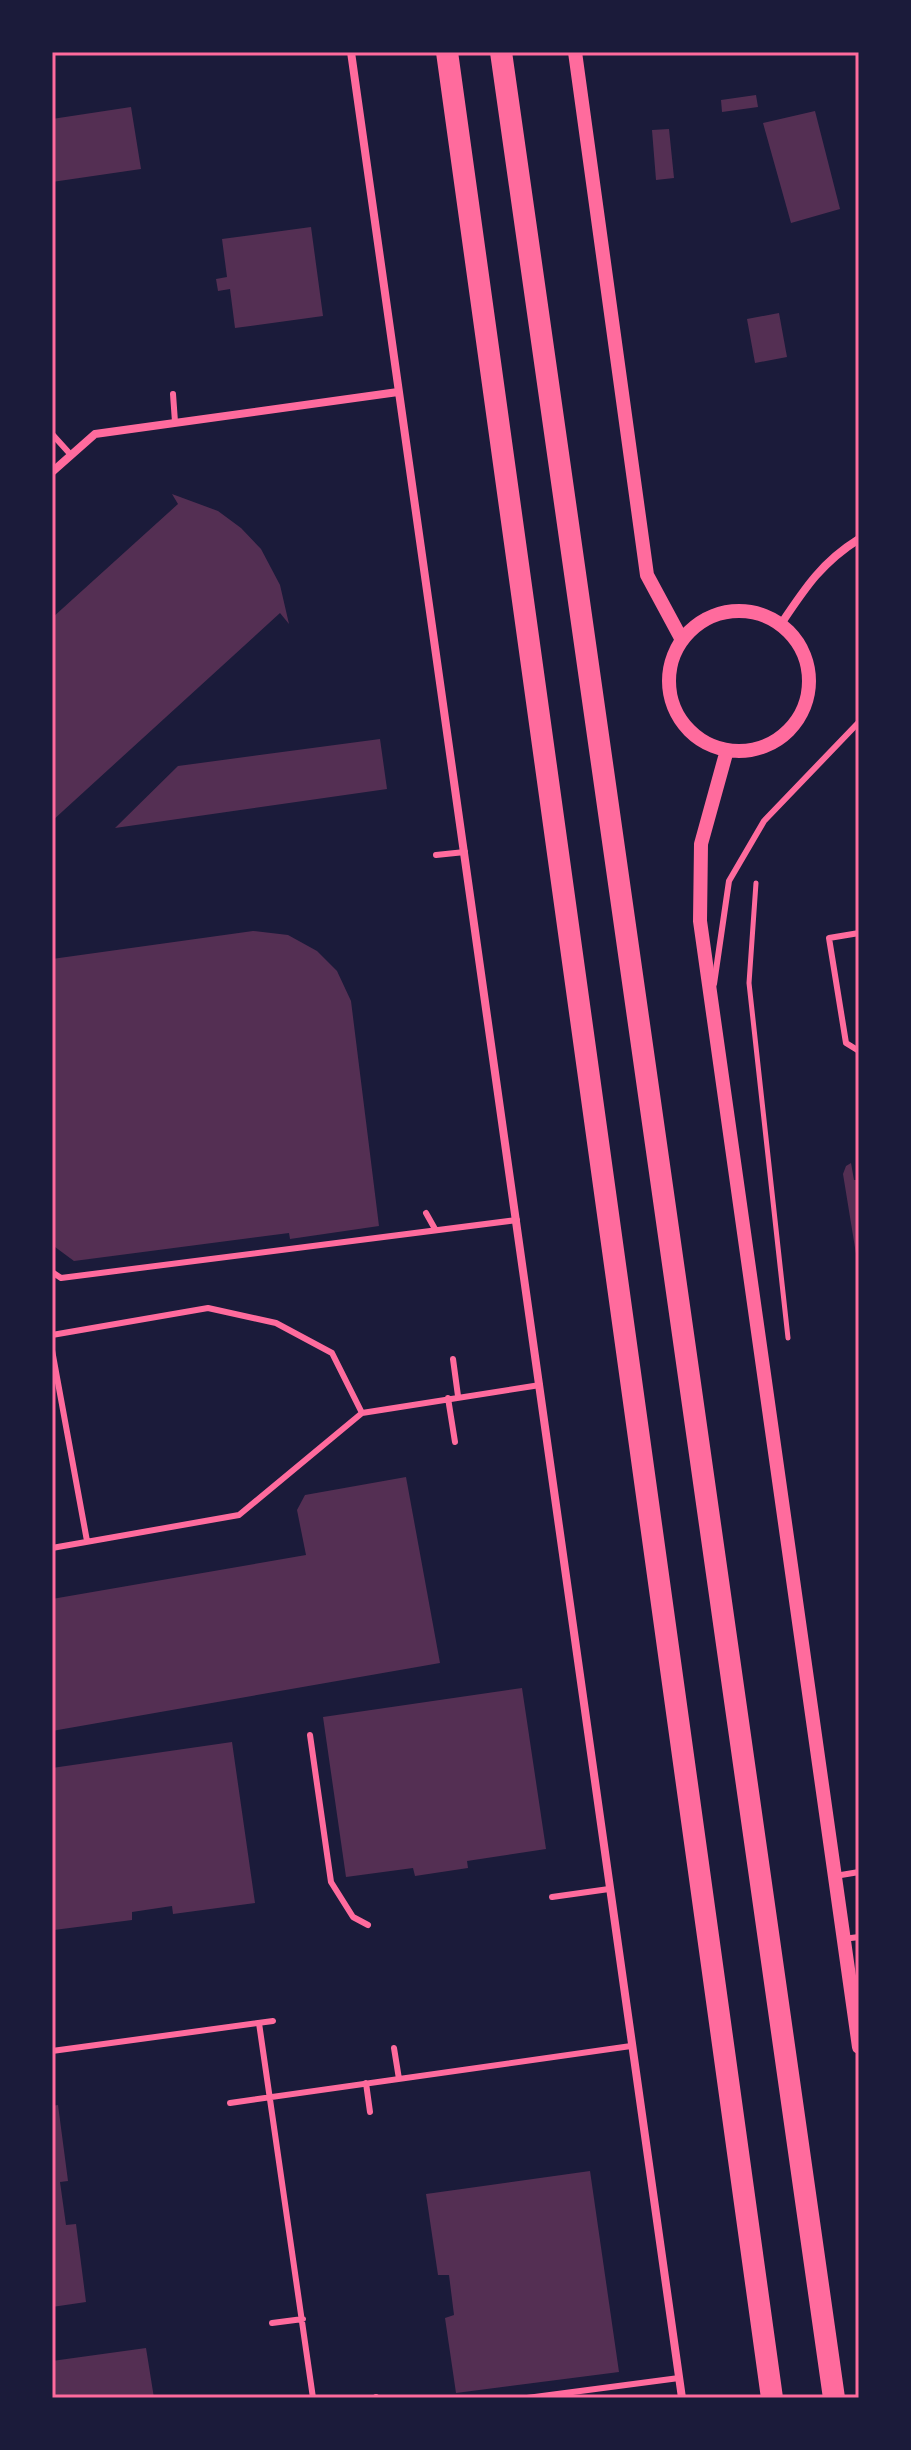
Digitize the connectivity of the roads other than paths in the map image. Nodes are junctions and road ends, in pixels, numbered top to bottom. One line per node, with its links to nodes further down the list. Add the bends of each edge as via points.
1 (351, 52): 5 (street)
2 (447, 52): 60 (highway)
3 (501, 52): 61 (highway)
4 (575, 52): 13 (street, via 647,575)
5 (398, 392): 7 (street); 16 (street)
6 (173, 394): 7 (lane)
7 (175, 422): 9 (street, via 95,434)
8 (52, 434): 9 (lane)
9 (71, 455): 10 (street)
10 (52, 472)
11 (859, 539): 12 (street, via 811,579)
12 (781, 624): 13 (street, via 739,610 717,614); 15 (street, via 798,641 808,662 804,708 792,729 773,743 751,751)
13 (682, 640): 15 (street, via 669,685 674,708 686,728)
14 (859, 722): 19 (lane, via 764,821 729,881)
15 (727, 750): 19 (street, via 701,844 700,921)
16 (465, 852): 17 (lane); 22 (street)
17 (436, 855)
18 (859, 933): 20 (lane, via 829,938 846,1043)
19 (711, 1003): 37 (street)
20 (859, 1051)
21 (426, 1213): 23 (lane)
22 (517, 1220): 23 (lane); 28 (street)
23 (435, 1229): 24 (lane, via 61,1278)
24 (52, 1272)
25 (52, 1335): 31 (lane, via 208,1308 276,1323 332,1353)
26 (52, 1350): 33 (lane)
27 (453, 1359): 29 (lane)
28 (540, 1385): 29 (lane); 38 (street)
29 (458, 1396): 30 (lane)
30 (448, 1398): 31 (lane); 32 (lane)
31 (362, 1413): 33 (lane, via 239,1515)
32 (455, 1442)
33 (87, 1541): 34 (lane)
34 (52, 1548)
35 (310, 1735): 40 (lane, via 331,1882 353,1917)
36 (859, 1872): 37 (lane)
37 (835, 1876): 42 (street)
38 (609, 1889): 39 (lane); 45 (street)
39 (552, 1897)
40 (368, 1925)
41 (859, 1937): 42 (lane)
42 (843, 1939): 46 (street)
43 (273, 2021): 44 (lane)
44 (259, 2023): 48 (lane); 51 (lane)
45 (631, 2046): 49 (lane); 56 (street)
46 (859, 2047)
47 (394, 2048): 49 (lane)
48 (52, 2051)
49 (399, 2079): 50 (lane)
50 (366, 2083): 51 (lane); 53 (lane)
51 (271, 2097): 52 (lane); 54 (lane)
52 (230, 2103)
53 (370, 2112)
54 (303, 2319): 55 (lane); 57 (lane)
55 (272, 2323)
56 (679, 2378): 58 (lane); 59 (street)
57 (313, 2398)
58 (527, 2398)
59 (682, 2398)
60 (772, 2398)
61 (834, 2398)

